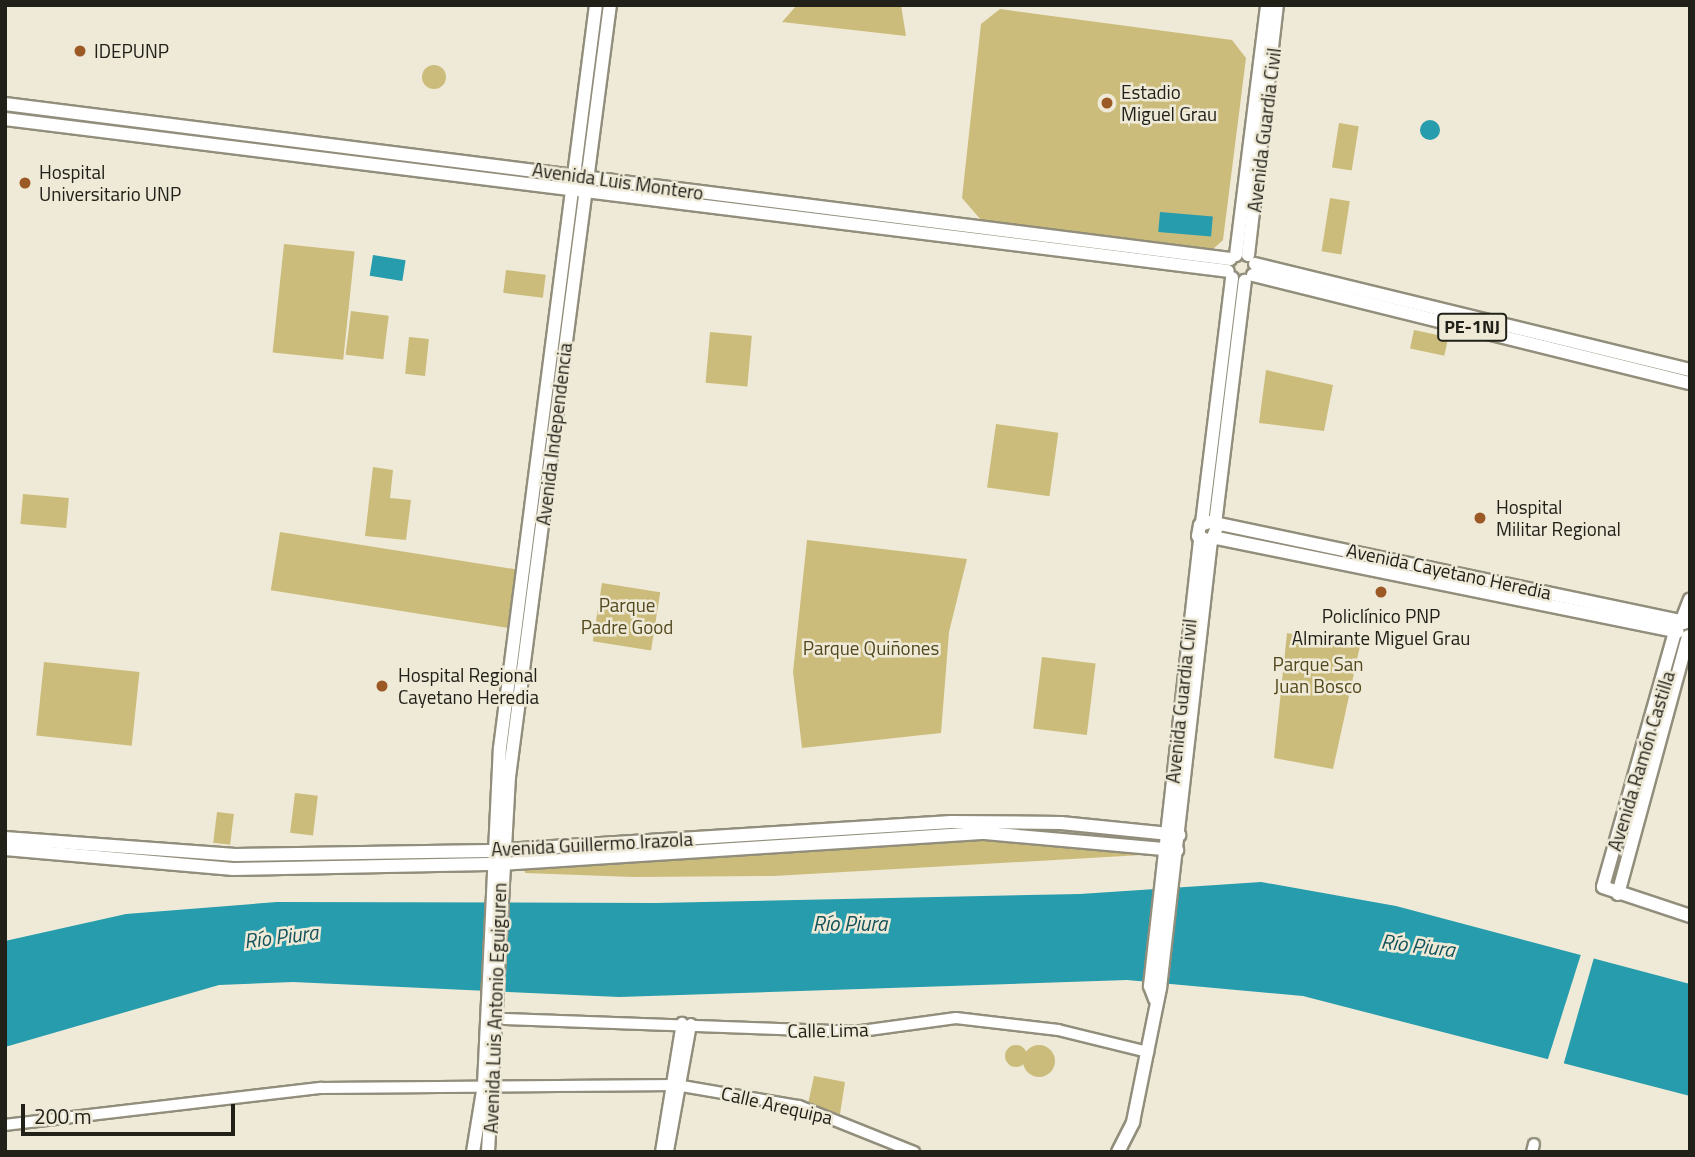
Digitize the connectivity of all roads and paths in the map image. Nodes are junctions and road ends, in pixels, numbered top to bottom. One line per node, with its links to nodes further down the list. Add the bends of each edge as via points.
1 (596, 5): 7 (main road, Avenida Independencia)
2 (610, 5): 8 (main road, Avenida Independencia)
3 (1267, 5): 11 (main road, Avenida Guardia Civil)
4 (1277, 5): 11 (main road, Avenida Guardia Civil)
5 (5, 104): 7 (main road, Avenida Luis Montero)
6 (5, 119): 9 (main road, Avenida Luis Montero)
7 (573, 175): 8 (main road, Avenida Luis Montero); 9 (main road, Avenida Independencia)
8 (587, 177): 10 (main road, Avenida Independencia); 11 (main road, Avenida Luis Montero)
9 (571, 189): 10 (main road, Avenida Luis Montero); 24 (main road, Avenida Independencia)
10 (585, 191): 11 (main road, Avenida Luis Montero); 24 (main road, Avenida Independencia)
11 (1241, 267): 12 (main road, Avenida Luis Montero / PE-1NJ); 15 (main road, Avenida Guardia Civil)
12 (1659, 369): 13 (main road, Avenida Luis Montero / PE-1NJ); 14 (main road, Avenida Luis Montero / PE-1NJ)
13 (1690, 370)
14 (1690, 383)
15 (1210, 532): 17 (main road, Avenida Cayetano Heredia); 19 (main road, Avenida Guardia Civil)
16 (1690, 599): 17 (main road, Avenida Ramón Castilla)
17 (1683, 628): 26 (main road, Avenida Ramón Castilla); 26 (main road, Avenida Ramón Castilla, via 1603,887)
18 (1131, 829): 19 (main road, Avenida Guillermo Irazola); 21 (main road); 24 (main road, Avenida Guillermo Irazola, via 951,822)
19 (1173, 835): 23 (main road, Avenida Guardia Civil)
20 (5, 838): 25 (main road, Avenida Guillermo Irazola, via 235,855)
21 (1129, 844): 23 (main road, Avenida Guillermo Irazola); 24 (main road, Avenida Guillermo Irazola, via 950,834)
22 (5, 849): 25 (main road, Avenida Guillermo Irazola, via 233,869)
23 (1172, 850): 30 (main road, Avenida Guardia Civil)
24 (496, 857): 25 (main road, Avenida Guillermo Irazola); 28 (main road, Avenida Luis Antonio Eguiguren)
25 (413, 859)
26 (1618, 894): 27 (main road)
27 (1690, 916)
28 (497, 1011): 29 (street, Calle Lima); 31 (main road, Avenida Luis Antonio Eguiguren)
29 (686, 1024): 30 (street, Calle Lima, via 854,1032 946,1019 1000,1021); 32 (street)
30 (1148, 1052): 39 (main road, Avenida Guardia Civil, via 1133,1122)
31 (490, 1085): 32 (street, Calle Arequipa); 33 (street, Calle Arequipa, via 321,1088); 34 (main road, Avenida Luis Antonio Eguiguren); 35 (main road, Avenida Luis Antonio Eguiguren)
32 (680, 1085): 36 (street); 37 (street); 38 (street, Calle Arequipa, via 799,1106)
33 (5, 1125)
34 (473, 1152)
35 (488, 1152)
36 (661, 1152)
37 (668, 1152)
38 (914, 1152)
39 (1118, 1152)

